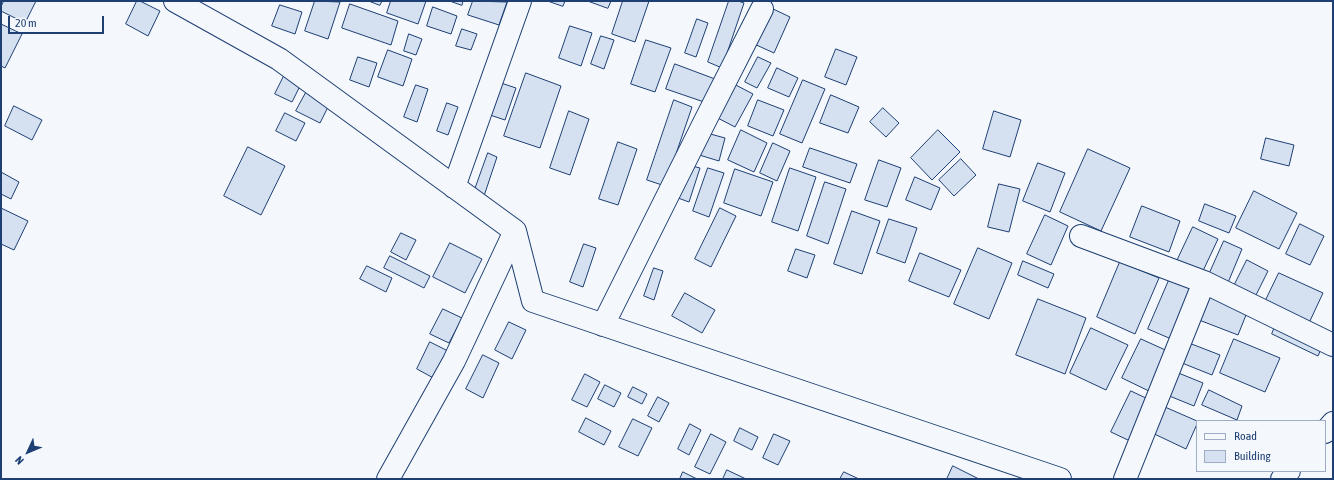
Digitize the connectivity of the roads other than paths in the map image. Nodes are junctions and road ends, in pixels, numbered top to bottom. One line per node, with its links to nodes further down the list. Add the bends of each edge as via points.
1 (176, 1): 4 (street, via 279,59)
2 (520, 1): 4 (street)
3 (762, 9): 8 (street)
4 (454, 186): 5 (street)
5 (514, 231): 8 (street, via 533,301); 12 (street, via 454,361)
6 (1081, 236): 7 (street)
7 (1204, 282): 9 (street); 14 (street)
8 (603, 325): 13 (street)
9 (1333, 345)
10 (1333, 423): 11 (street)
11 (1326, 431)
12 (388, 479)
13 (1060, 479)
14 (1125, 479)

